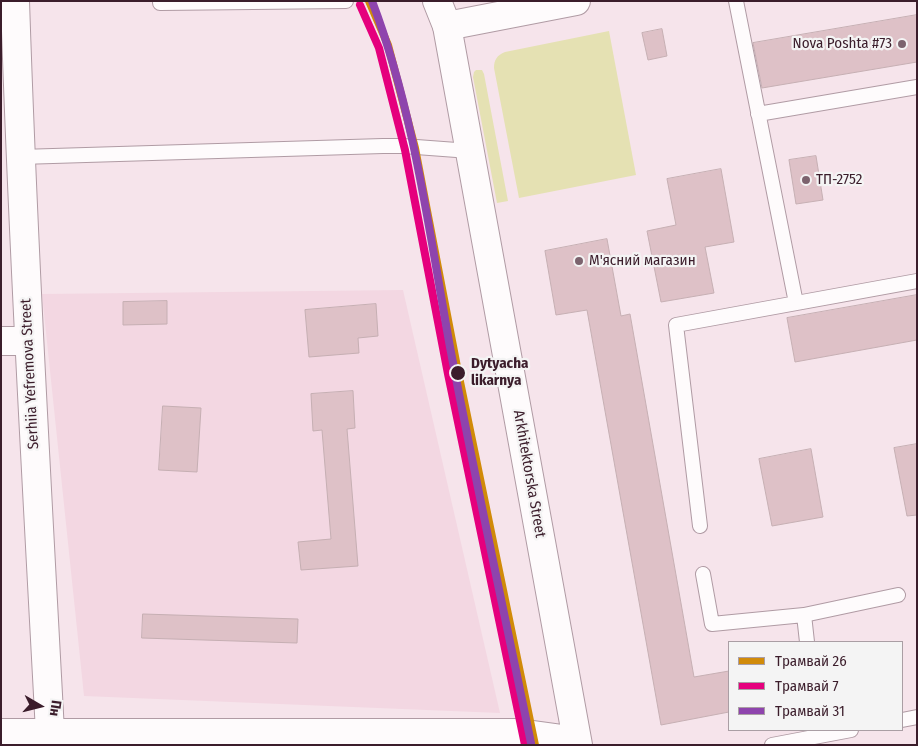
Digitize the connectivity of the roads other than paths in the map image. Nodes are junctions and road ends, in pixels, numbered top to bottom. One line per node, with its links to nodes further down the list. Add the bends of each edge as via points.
1 (15, 1): 11 (street, Serhiia Yefremova Street)
2 (346, 1): 6 (lane)
3 (437, 1): 7 (street, Arkhitektorska Street)
4 (576, 1): 7 (street)
5 (736, 1): 9 (lane)
6 (160, 3)
7 (447, 26): 10 (street, Arkhitektorska Street)
8 (917, 87): 9 (lane)
9 (758, 114): 13 (lane)
10 (470, 152): 11 (lane, via 390,146); 27 (street, Arkhitektorska Street)
11 (20, 157): 15 (street, Serhiia Yefremova Street)
12 (917, 281): 13 (lane)
13 (796, 303): 16 (lane, via 676,325)
14 (1, 341): 15 (street)
15 (28, 341): 26 (street, Serhiia Yefremova Street)
16 (700, 526)
17 (703, 574): 19 (lane, via 712,624)
18 (898, 595): 19 (lane)
19 (804, 615): 20 (lane)
20 (808, 641)
21 (917, 718): 22 (lane)
22 (903, 720)
23 (840, 731): 25 (lane)
24 (1, 732): 26 (street)
25 (819, 733): 28 (lane)
26 (53, 738): 27 (street, via 519,733)
27 (579, 743)
28 (772, 745)

